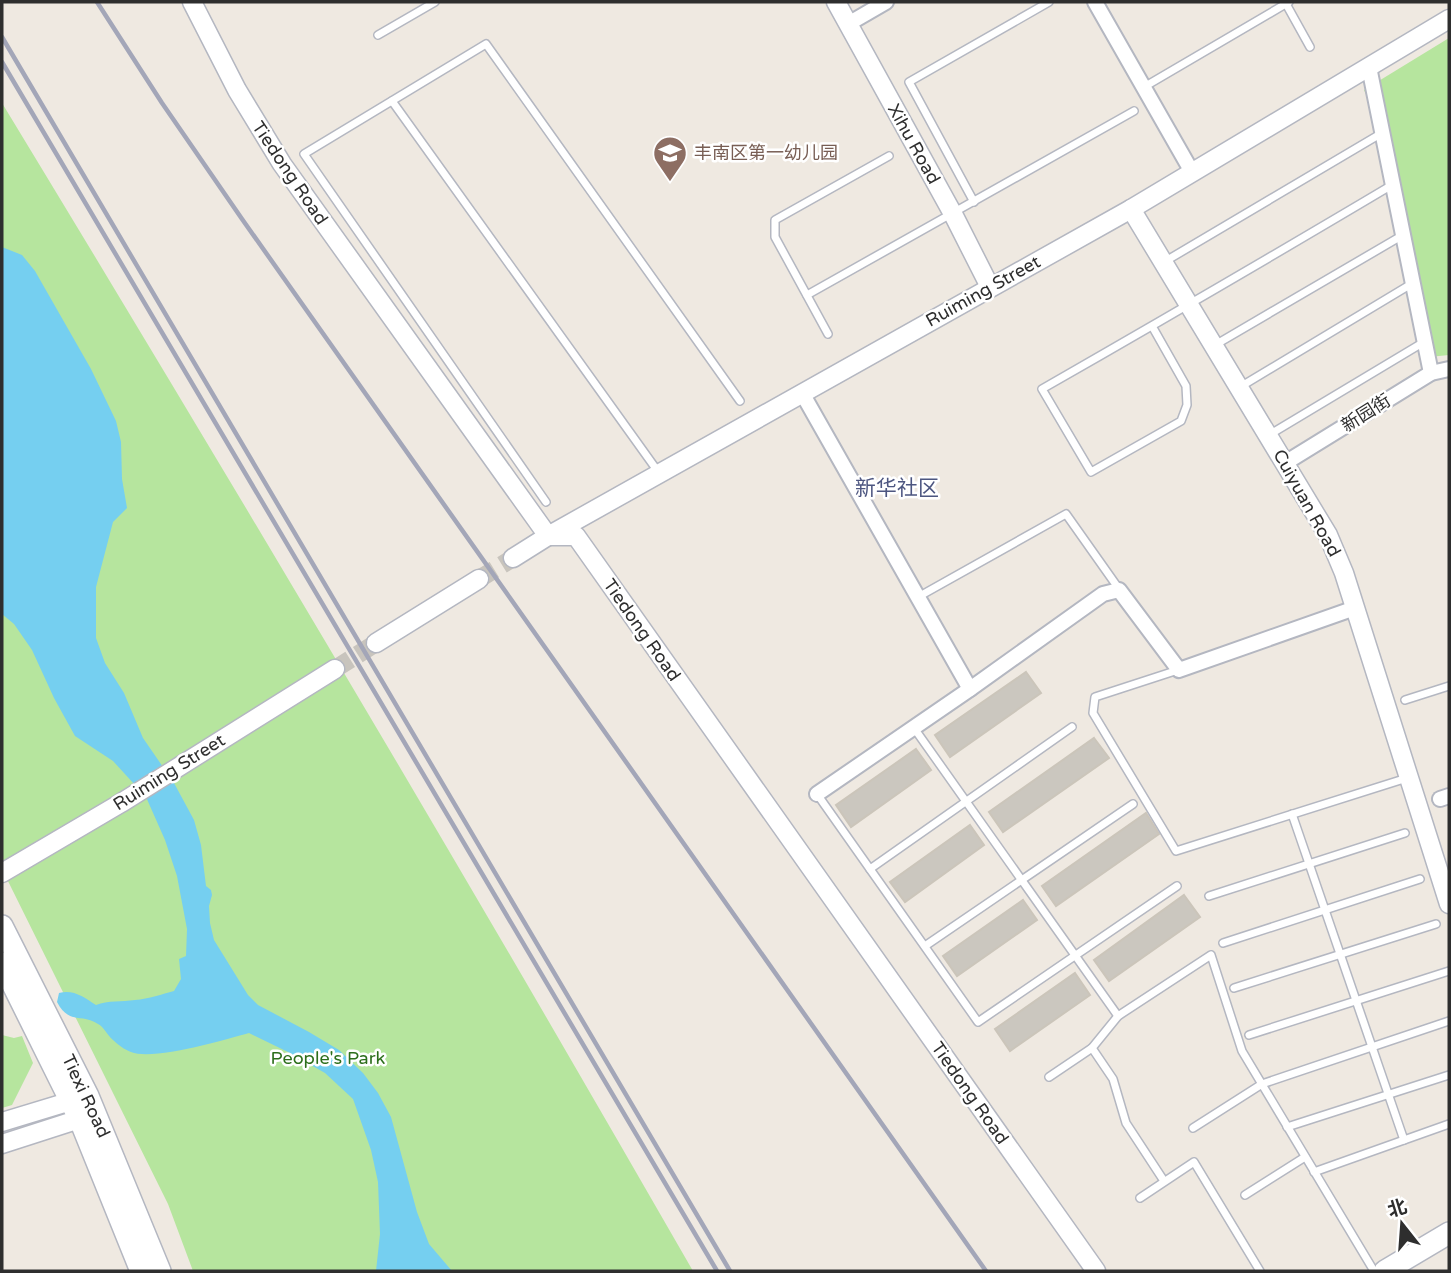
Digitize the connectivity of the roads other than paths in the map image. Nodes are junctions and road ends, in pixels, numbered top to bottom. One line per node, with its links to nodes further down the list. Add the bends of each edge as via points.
1 (192, 2): 42 (street, Tiedong Road, via 282,164)
2 (435, 2): 10 (lane)
3 (836, 2): 9 (street, Xihu Road)
4 (886, 2): 9 (street)
5 (1049, 2): 20 (lane, via 909,82)
6 (1287, 2): 11 (lane); 13 (lane)
7 (1097, 3): 13 (street)
8 (1449, 19): 12 (street, Ruiming Street)
9 (848, 24): 22 (street, Xihu Road)
10 (378, 35)
11 (1310, 47)
12 (1369, 67): 16 (street); 18 (street, Ruiming Street)
13 (1144, 87): 18 (street)
14 (392, 101): 37 (lane, via 486,44); 40 (lane); 41 (lane, via 304,154)
15 (1134, 111): 20 (lane)
16 (1382, 133): 19 (street); 24 (lane)
17 (888, 156): 27 (lane, via 775,220 775,237)
18 (1192, 172): 21 (street, Ruiming Street)
19 (1393, 185): 23 (street); 28 (lane)
20 (974, 202): 22 (lane)
21 (1131, 209): 24 (street, Cuiyuan Road); 26 (street, Ruiming Street)
22 (953, 214): 26 (street, Xihu Road); 27 (lane)
23 (1403, 235): 25 (street); 32 (lane)
24 (1164, 262): 28 (street, Cuiyuan Road)
25 (1413, 283): 31 (street); 35 (lane)
26 (990, 287): 36 (street, Ruiming Street)
27 (807, 295): 30 (lane)
28 (1190, 305): 29 (lane); 32 (street, Cuiyuan Road)
29 (1152, 326): 29 (lane, via 1042,389 1091,472 1181,421 1187,405 1186,386)
30 (828, 334)
31 (1425, 342): 34 (street); 38 (lane)
32 (1214, 346): 35 (street, Cuiyuan Road)
33 (1449, 369): 34 (street, 新园街)
34 (1431, 373): 39 (street, 新园街)
35 (1240, 387): 38 (street, Cuiyuan Road)
36 (802, 393): 40 (street, Ruiming Street); 46 (street)
37 (740, 401)
38 (1269, 436): 39 (street, Cuiyuan Road)
39 (1285, 463): 47 (street, Cuiyuan Road, via 1328,535)
40 (660, 474): 42 (street, Ruiming Street)
41 (546, 502)
42 (548, 537): 43 (street, Ruiming Street); 105 (street, Tiedong Road, via 576,536)
43 (513, 558)
44 (479, 579): 48 (street)
45 (1119, 590): 46 (lane, via 1066,514); 50 (street); 52 (street, via 1103,594)
46 (918, 597): 52 (street)
47 (1355, 608): 50 (street); 56 (street, Cuiyuan Road)
48 (376, 643)
49 (335, 669): 64 (street, Ruiming Street)
50 (1179, 670): 60 (lane, via 1095,697 1093,713 1176,850)
51 (1449, 685): 53 (lane)
52 (970, 690): 55 (street)
53 (1405, 700)
54 (1072, 727): 58 (lane)
55 (914, 728): 57 (street); 58 (lane)
56 (1409, 778): 60 (lane); 69 (street, Cuiyuan Road)
57 (817, 794): 63 (lane)
58 (966, 802): 63 (lane); 65 (lane)
59 (1133, 804): 65 (lane)
60 (1292, 814): 62 (lane)
61 (1405, 834): 62 (lane)
62 (1309, 864): 68 (lane); 70 (lane)
63 (870, 869): 74 (lane)
64 (2, 873)
65 (1022, 880): 74 (lane); 75 (lane)
66 (1420, 880): 70 (lane)
67 (1177, 886): 75 (lane)
68 (1209, 896)
69 (1449, 904)
70 (1325, 910): 73 (lane); 76 (lane)
71 (1436, 924): 76 (lane)
72 (2, 926): 90 (main road, Tiexi Road)
73 (1223, 943)
74 (925, 946): 75 (lane, via 978,1021)
75 (1075, 955): 81 (lane)
76 (1340, 955): 79 (lane); 80 (lane)
77 (2, 963): 90 (main road, Tiexi Road)
78 (1449, 971): 80 (lane)
79 (1234, 988)
80 (1356, 1002): 83 (lane); 84 (lane)
81 (1118, 1016): 85 (lane); 88 (lane, via 1211,955 1242,1051)
82 (1449, 1021): 84 (lane)
83 (1249, 1035)
84 (1372, 1047): 88 (lane); 89 (lane)
85 (1092, 1048): 87 (lane); 99 (lane, via 1113,1079 1126,1123)
86 (1449, 1075): 89 (lane)
87 (1049, 1077)
88 (1262, 1084): 93 (lane); 94 (lane)
89 (1388, 1094): 93 (lane); 95 (lane)
90 (84, 1107): 91 (street); 96 (street); 103 (main road, Tiexi Road); 104 (main road, Tiexi Road)
91 (2, 1122)
92 (1449, 1124): 95 (lane)
93 (1287, 1127): 97 (lane)
94 (1193, 1128)
95 (1404, 1140): 98 (lane)
96 (2, 1144)
97 (1305, 1157): 98 (lane); 100 (lane)
98 (1314, 1172): 107 (lane)
99 (1164, 1181): 101 (lane); 106 (lane, via 1194,1162)
100 (1245, 1195)
101 (1140, 1198)
102 (1449, 1233): 108 (main road)
103 (141, 1271)
104 (160, 1271)
105 (1096, 1271)
106 (1260, 1271)
107 (1374, 1271)
108 (1385, 1271)

